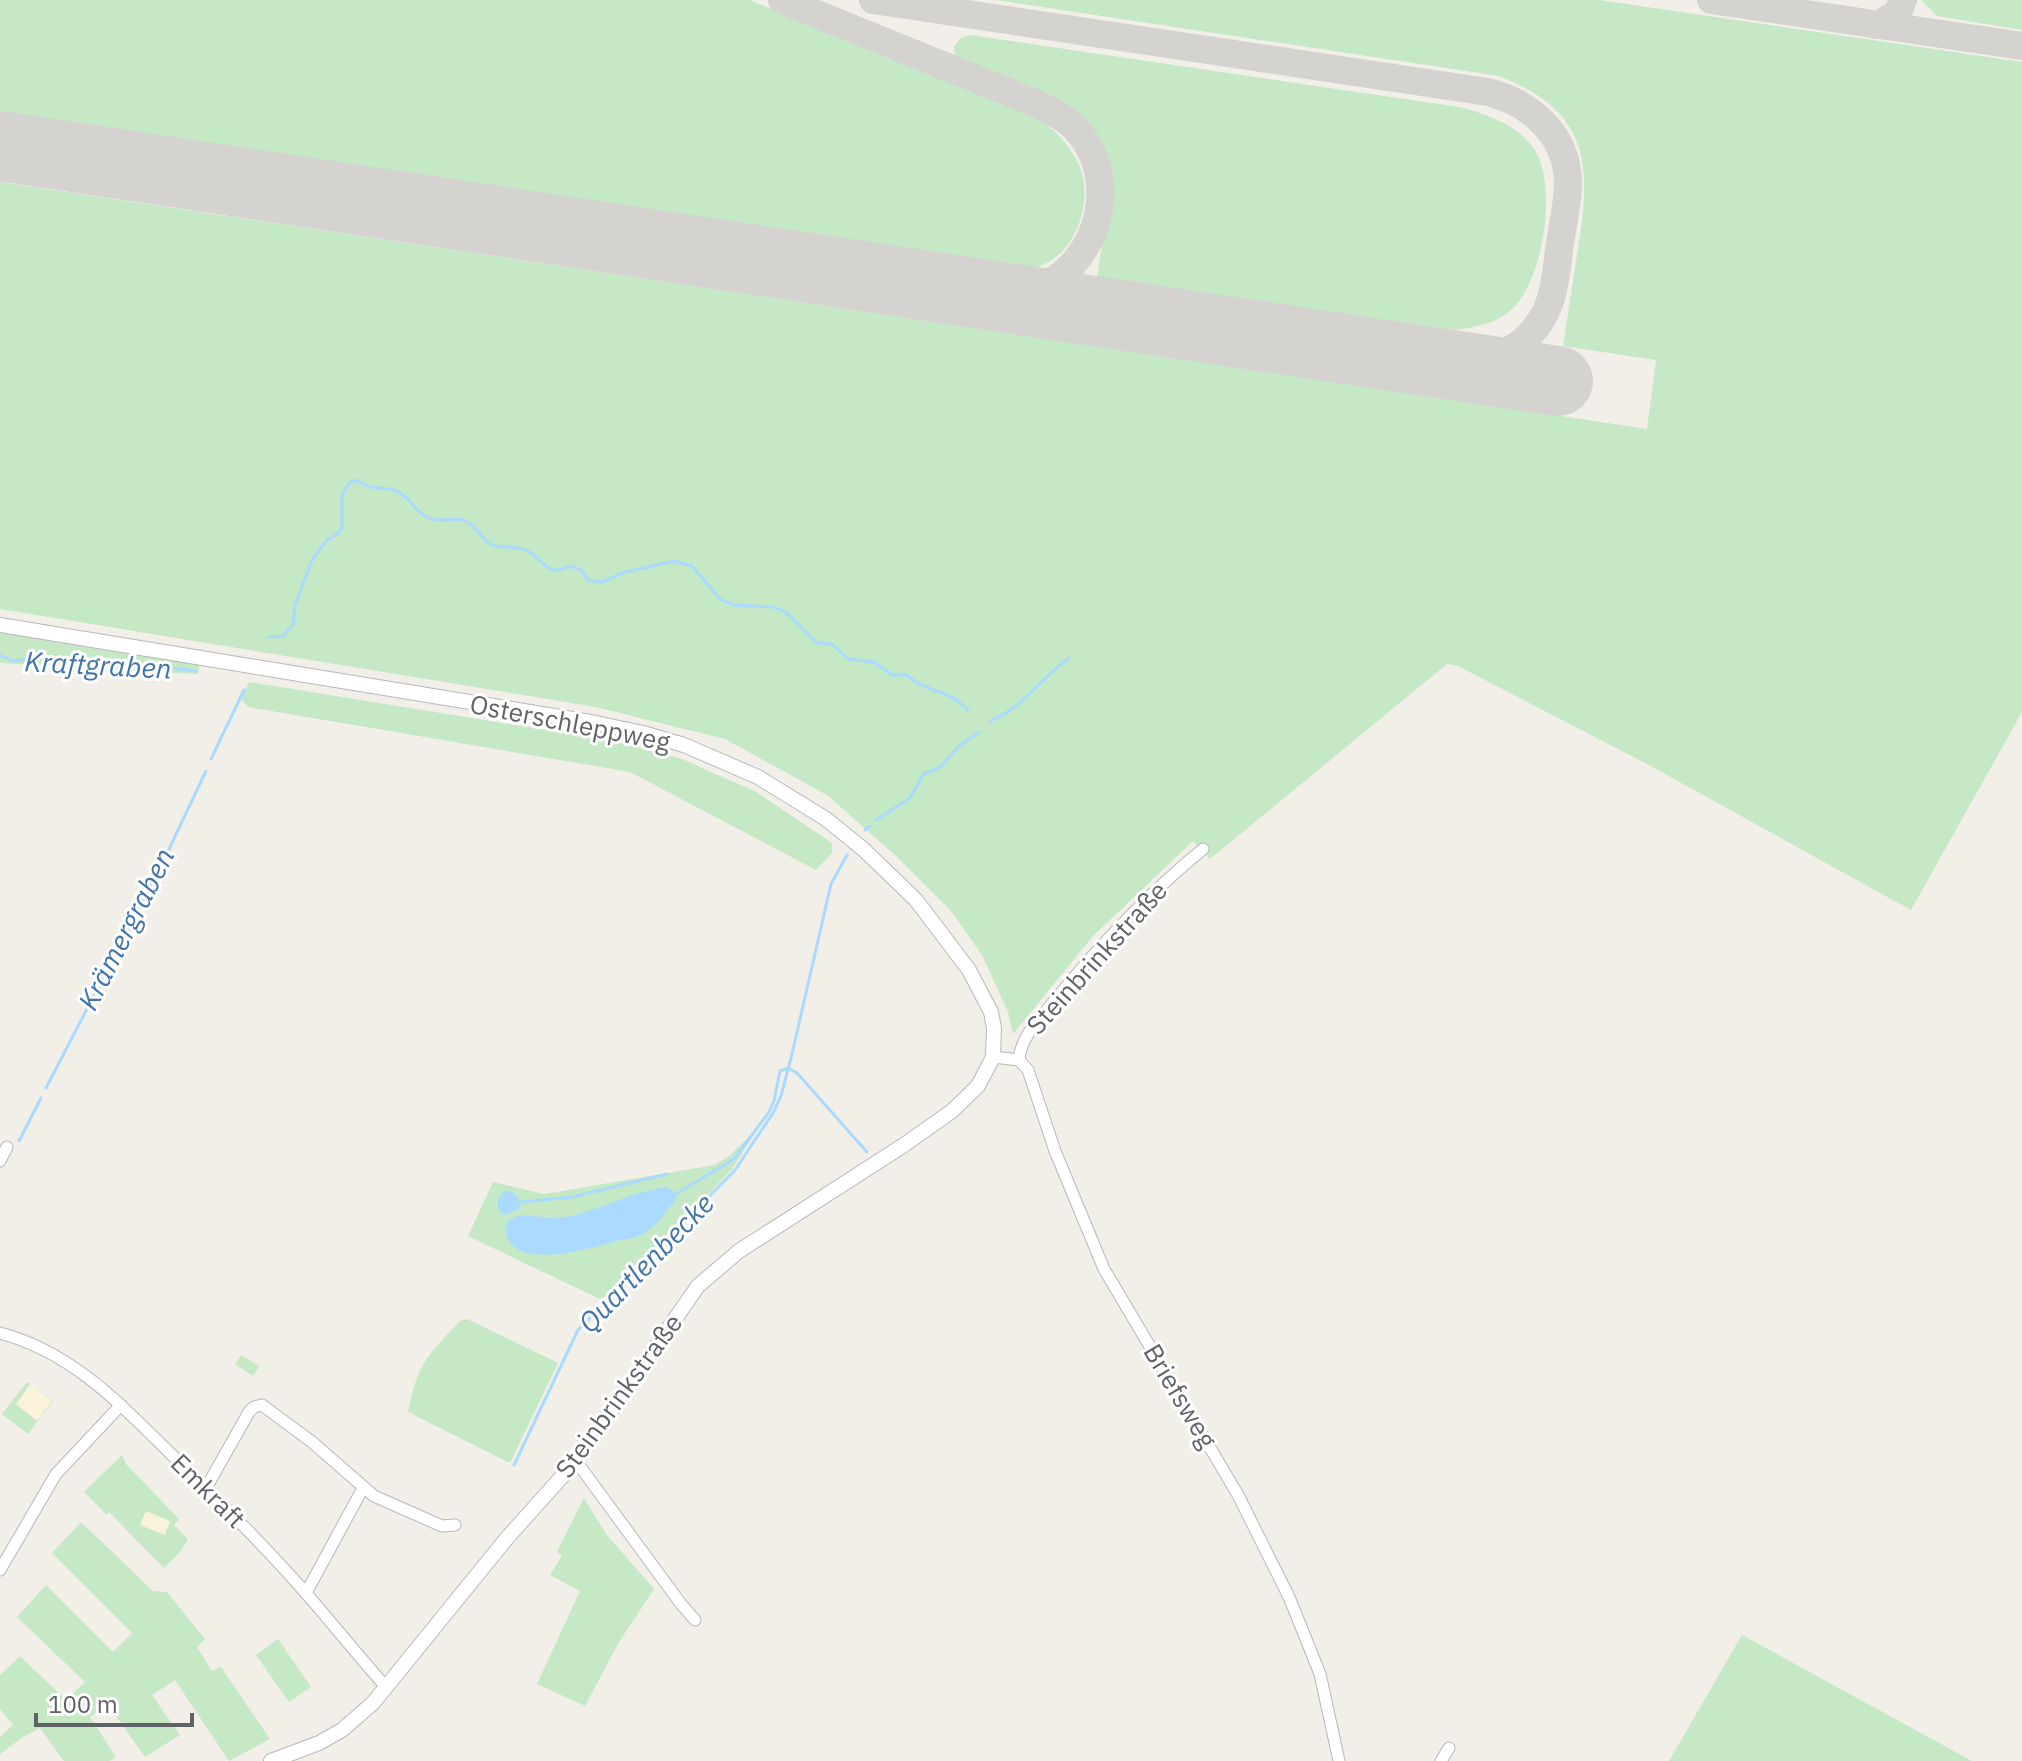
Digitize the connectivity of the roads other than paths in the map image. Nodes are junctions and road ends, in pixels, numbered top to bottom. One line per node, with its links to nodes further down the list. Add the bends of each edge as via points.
1 (0, 625): 3 (street, Osterschleppweg, via 591,722 643,733 723,761 826,819 916,900 984,996 994,1028)
2 (1203, 849): 4 (street, Steinbrinkstraße, via 1096,951 1023,1040)
3 (993, 1057): 4 (street); 9 (street, Steinbrinkstraße, via 978,1086 952,1111 739,1251 698,1286)
4 (1019, 1060): 19 (street, Briefsweg, via 1028,1070 1104,1269 1238,1495 1289,1597 1320,1674)
5 (7, 1147): 6 (street)
6 (0, 1161)
7 (0, 1333): 8 (street, Emkraft, via 63,1359)
8 (121, 1405): 10 (street, Emkraft); 13 (street, via 56,1474)
9 (576, 1461): 15 (street); 16 (street, Steinbrinkstraße)
10 (206, 1488): 11 (street, via 249,1412 262,1405); 14 (street, Emkraft)
11 (363, 1488): 12 (street, via 442,1526); 14 (street)
12 (455, 1525)
13 (0, 1570)
14 (306, 1593): 16 (street, Emkraft)
15 (695, 1620)
16 (386, 1687): 18 (street, Steinbrinkstraße, via 342,1730)
17 (1449, 1748): 20 (street)
18 (271, 1761)
19 (1339, 1761)
20 (1441, 1761)

